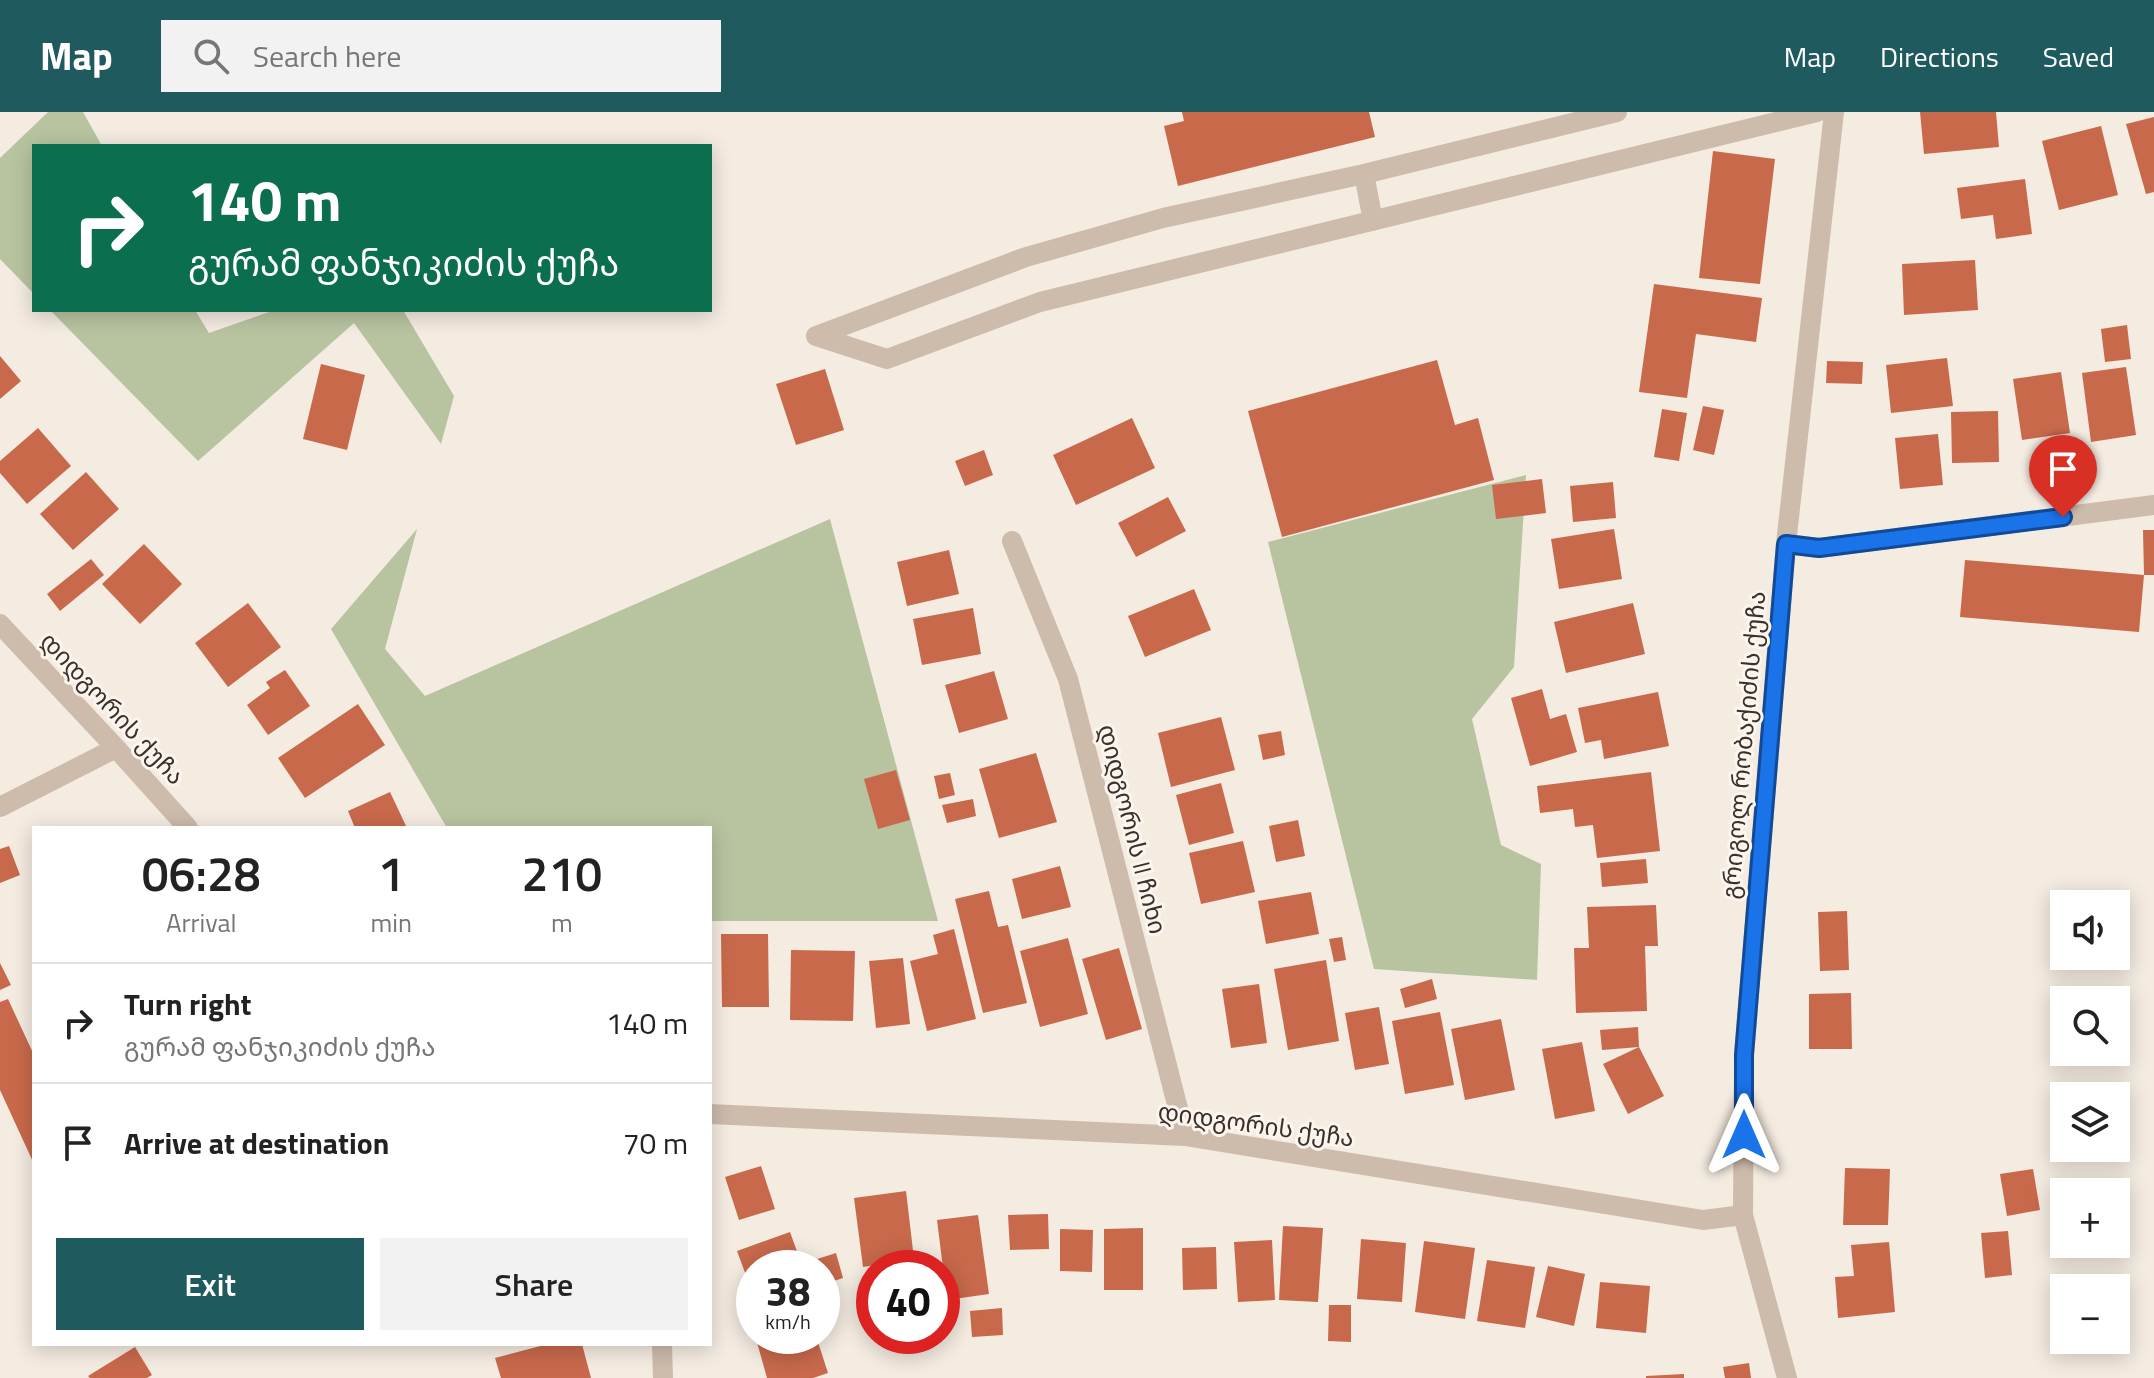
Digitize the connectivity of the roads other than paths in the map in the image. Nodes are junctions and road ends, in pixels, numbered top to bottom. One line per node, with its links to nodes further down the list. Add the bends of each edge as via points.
1 (1617, 112): 4 (street)
2 (1817, 112): 5 (street)
3 (1834, 112): 8 (street, გრიგოლ რობაქიძის ქუჩა)
4 (1364, 174): 5 (street); 5 (street, via 1163,218 1026,257 816,336 887,359 1040,302)
5 (1373, 221)
6 (2154, 505): 8 (street, via 1819,548)
7 (1012, 541): 14 (street, დიდგორის II ჩიხი, via 1068,679)
8 (1786, 544): 15 (street, გრიგოლ რობაქიძის ქუჩა, via 1744,1055)
9 (0, 624): 10 (street, დიდგორის ქუჩა)
10 (116, 748): 11 (street); 12 (street, დიდგორის ქუჩა)
11 (0, 807)
12 (186, 826)
13 (712, 1114): 14 (street, დიდგორის ქუჩა)
14 (1185, 1136): 15 (street, დიდგორის ქუჩა, via 1703,1220)
15 (1743, 1215): 18 (street, გრიგოლ რობაქიძის ქუჩა)
16 (662, 1346): 17 (street)
17 (663, 1378)
18 (1787, 1378)

